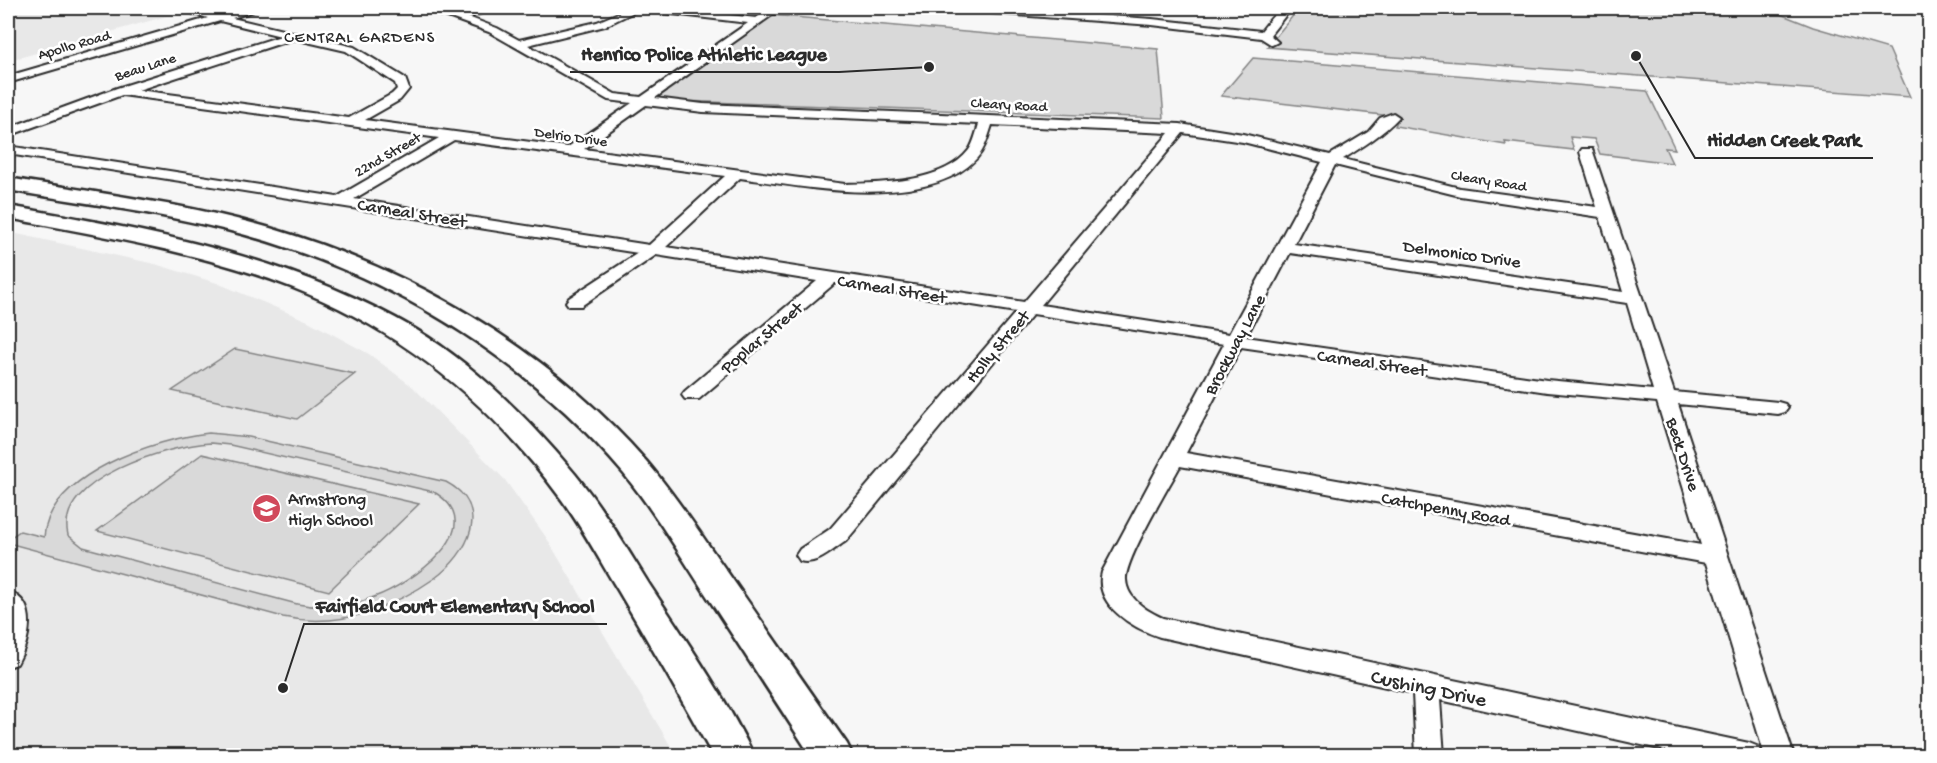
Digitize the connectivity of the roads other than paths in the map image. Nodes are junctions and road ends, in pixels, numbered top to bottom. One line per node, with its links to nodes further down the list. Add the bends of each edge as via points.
1 (179, 8): 13 (street)
2 (253, 8): 13 (street, Apollo Road)
3 (422, 8): 12 (street, Cleary Road)
4 (488, 8): 12 (street)
5 (638, 8): 16 (street, via 601,24)
6 (646, 8): 14 (street)
7 (777, 8): 14 (street)
8 (963, 8): 9 (street)
9 (976, 8): 11 (street)
10 (1290, 8): 11 (street, via 1281,14 1268,38 1160,19)
11 (1070, 11)
12 (458, 16): 16 (street, Cleary Road)
13 (218, 18): 15 (street); 17 (street, Apollo Road)
14 (757, 21): 19 (street)
15 (295, 35): 18 (street, Beau Lane); 22 (street, via 350,49 401,81 403,89 396,98)
16 (518, 44): 19 (street, Cleary Road, via 612,97)
17 (8, 80)
18 (122, 91): 22 (street, Delrio Drive); 24 (street, Beau Lane)
19 (642, 102): 21 (street, Cleary Road); 27 (street)
20 (1393, 117): 29 (street, via 1373,135)
21 (987, 119): 23 (street, Cleary Road); 30 (street, Delrio Drive, via 976,148 966,161 942,174 914,182 845,188)
22 (351, 122): 25 (street, Delrio Drive)
23 (1180, 128): 29 (street, Cleary Road, via 1232,136); 40 (street, Holly Street)
24 (8, 132)
25 (451, 136): 27 (street, Delrio Drive); 32 (street, 22nd Street)
26 (8, 150): 32 (street, Carneal Street)
27 (570, 152): 30 (street, Delrio Drive)
28 (1587, 152): 34 (street, Beck Drive)
29 (1330, 161): 34 (street, Cleary Road, via 1460,192); 35 (street, Brockway Lane)
30 (736, 174): 36 (street)
31 (8, 184): 53 (highway, via 202,218 317,250 388,279 483,332 572,401 633,466)
32 (340, 201): 36 (street, Carneal Street)
33 (8, 212): 52 (highway, via 178,244 294,281 384,323 455,370 513,422 566,482 618,561)
34 (1606, 213): 38 (street, Beck Drive)
35 (1285, 247): 38 (street, Delmonico Drive); 41 (street, Brockway Lane)
36 (653, 250): 37 (street, Carneal Street); 39 (street)
37 (831, 278): 40 (street, Carneal Street); 42 (street, Poplar Street)
38 (1634, 299): 43 (street, Beck Drive)
39 (575, 302)
40 (1029, 309): 41 (street, Carneal Street); 46 (street, Holly Street, via 838,535)
41 (1235, 341): 43 (street, Carneal Street, via 1482,378); 45 (street, Brockway Lane)
42 (692, 395)
43 (1666, 398): 44 (street, Carneal Street); 47 (street, Beck Drive)
44 (1778, 408)
45 (1174, 458): 47 (street, Catchpenny Road); 48 (street, Brockway Lane, via 1119,560 1113,576)
46 (808, 555)
47 (1718, 557): 56 (street, Beck Drive)
48 (1119, 597): 51 (street, Cushing Drive, via 1128,609 1160,627)
49 (8, 602): 50 (street, via 17,616 18,628)
50 (8, 657)
51 (1426, 687): 54 (street); 55 (street, Cushing Drive)
52 (734, 756)
53 (833, 756)
54 (1430, 756)
55 (1749, 756)
56 (1780, 756)

